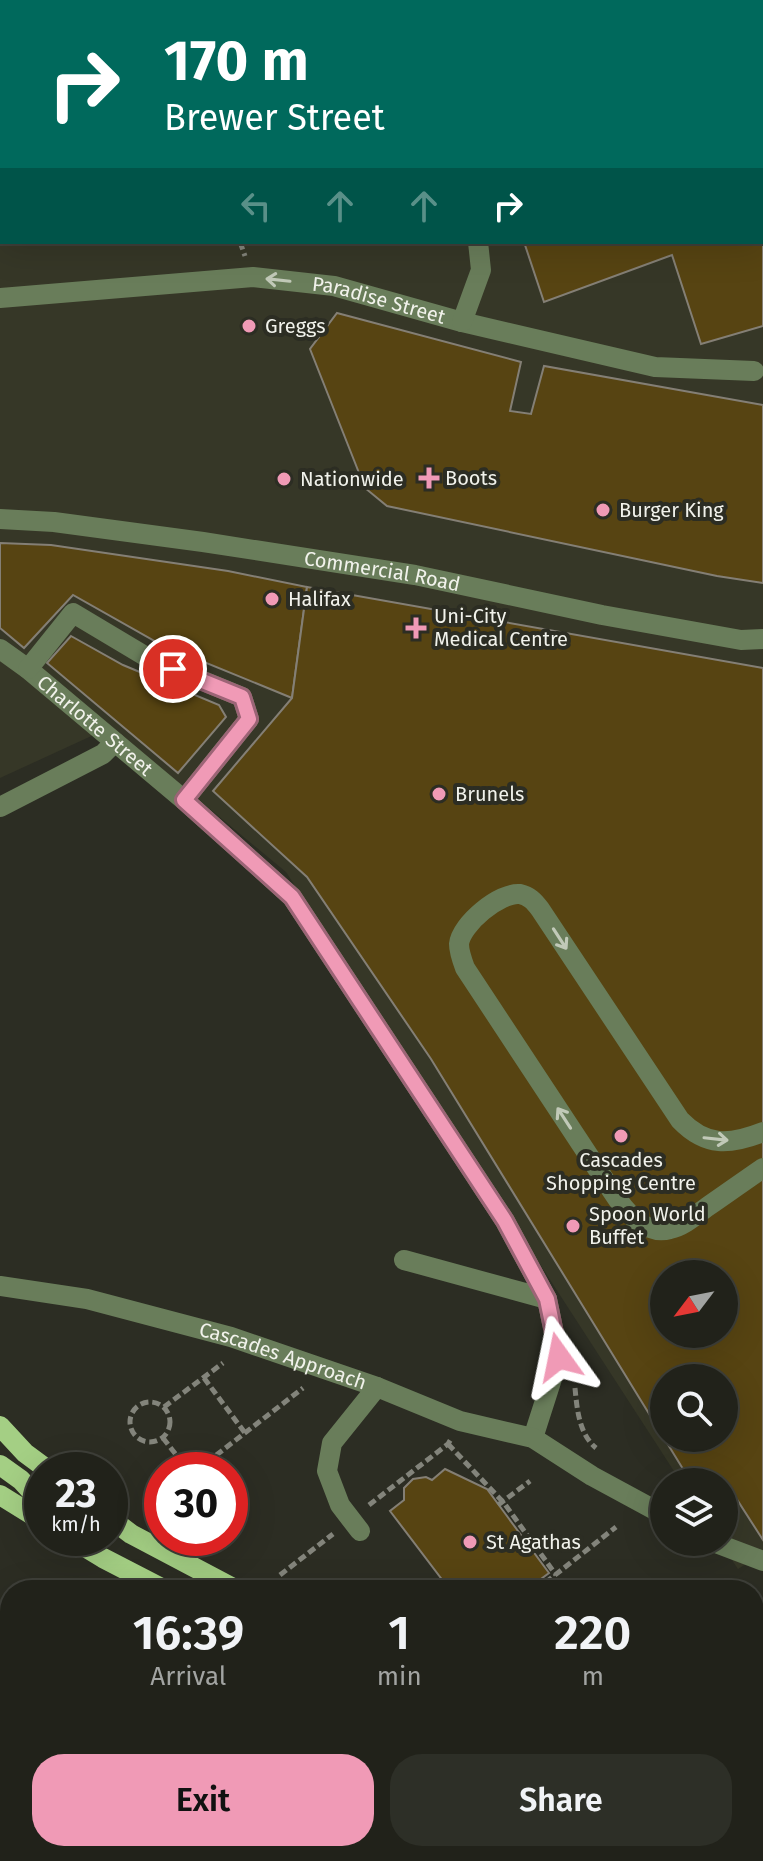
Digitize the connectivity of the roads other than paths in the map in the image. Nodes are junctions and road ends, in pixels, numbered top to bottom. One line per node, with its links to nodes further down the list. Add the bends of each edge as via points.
1 (478, 244): 3 (street, via 481,270)
2 (0, 298): 3 (street, Paradise Street, one-way to 2, via 334,286 253,277)
3 (462, 322): 4 (street, Paradise Street, via 655,367)
4 (754, 371)
5 (0, 519): 6 (street, Commercial Road, via 158,536 415,575 618,618 741,640)
6 (763, 639)
7 (0, 650): 8 (street, Charlotte Street)
8 (28, 669): 9 (street, Charlotte Street); 10 (street, via 73,613 150,659 242,697 249,719)
9 (115, 742): 10 (street, Charlotte Street); 11 (street, via 103,754)
10 (184, 800): 17 (street, Charlotte Street, via 292,897 505,1221)
11 (0, 807)
12 (763, 1132): 13 (street, one-way to 12, via 683,1224 667,1230 636,1221 465,968 459,941 464,928 504,897 532,899 680,1120 703,1138 718,1142)
13 (763, 1168)
14 (404, 1260): 17 (street)
15 (0, 1286): 16 (street, Cascades Approach)
16 (26, 1290): 18 (street); 19 (street, Cascades Approach, via 87,1299 231,1337)
17 (547, 1299): 21 (street, Charlotte Street, via 559,1357)
18 (0, 1302)
19 (377, 1387): 21 (street, Cascades Approach, via 460,1421); 28 (street, via 332,1443 327,1471 340,1505)
20 (0, 1426): 22 (main road)
21 (533, 1438): 26 (street)
22 (24, 1452)
23 (0, 1465): 24 (main road)
24 (24, 1483)
25 (0, 1495): 27 (main road)
26 (650, 1507)
27 (24, 1510)
28 (360, 1531)
29 (128, 1532): 34 (main road)
30 (738, 1552): 32 (street)
31 (100, 1556): 33 (main road)
32 (763, 1561)
33 (146, 1580)
34 (218, 1580)

